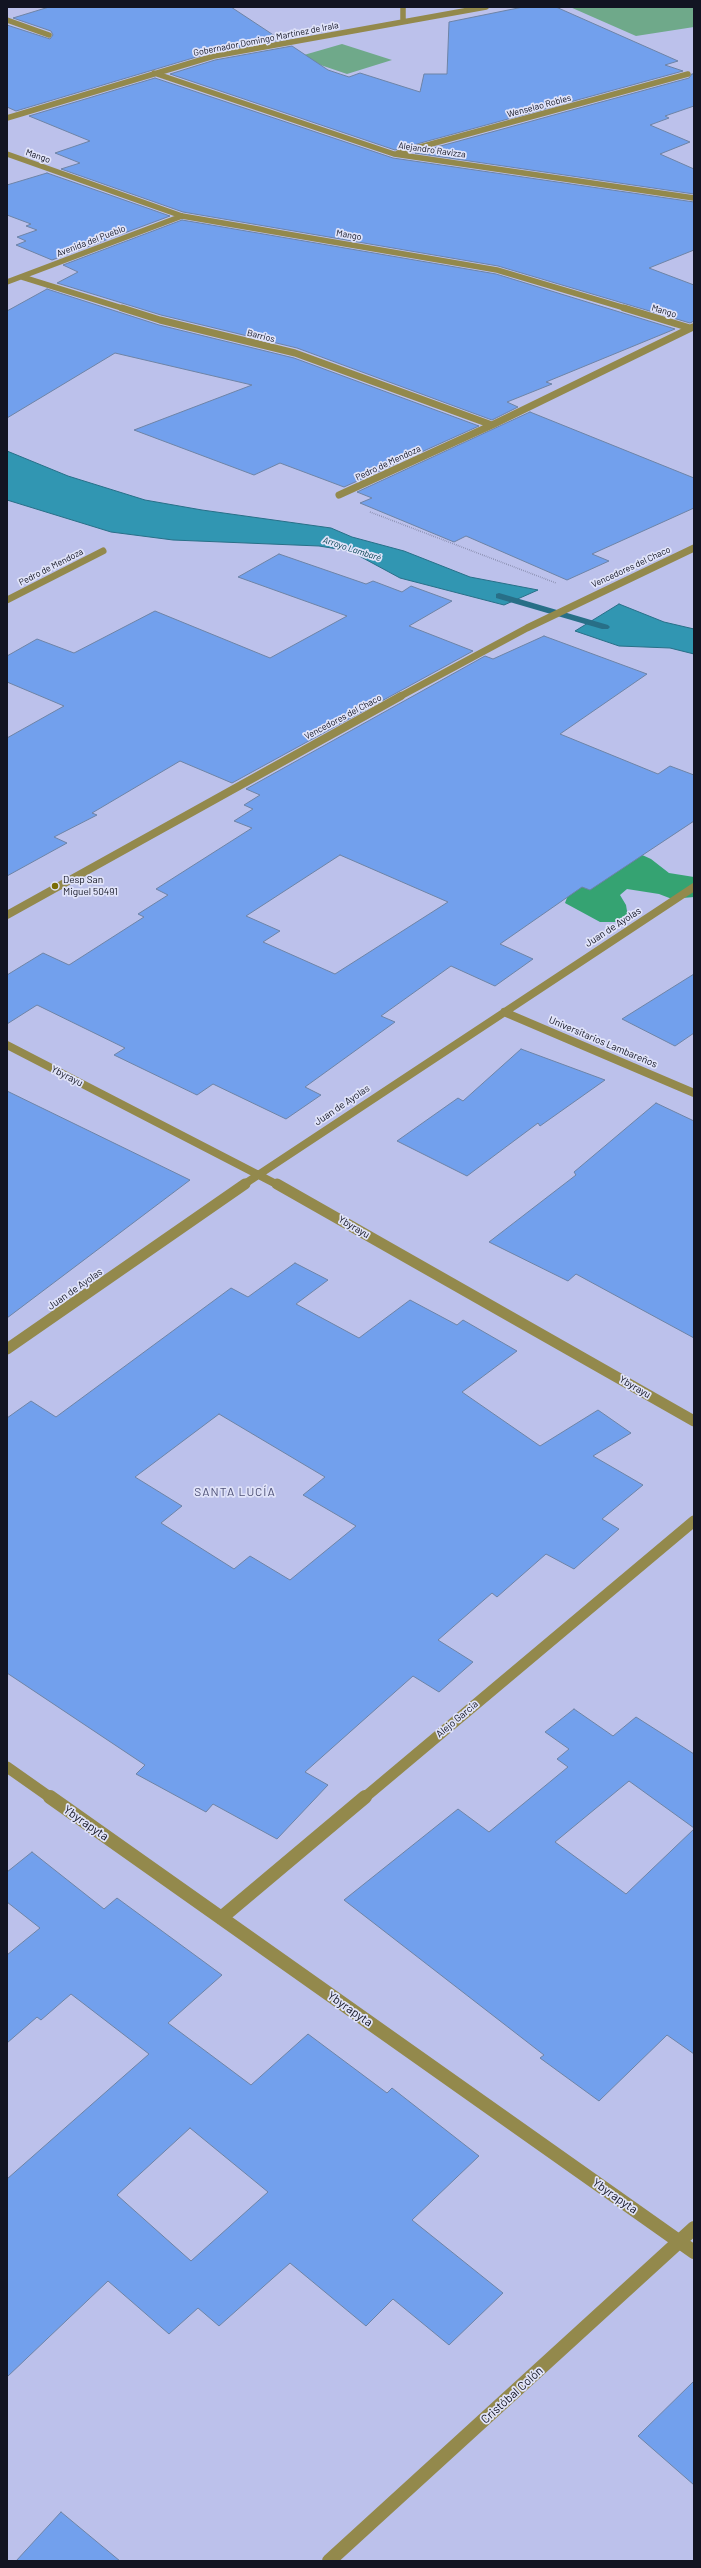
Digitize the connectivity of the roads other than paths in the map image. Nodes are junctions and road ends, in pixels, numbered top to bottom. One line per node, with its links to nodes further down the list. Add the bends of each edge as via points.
1 (403, 7): 4 (street)
2 (486, 7): 4 (street, Gobernador Domingo Martínez de Irala)
3 (7, 20): 5 (street)
4 (403, 21): 6 (street, Gobernador Domingo Martínez de Irala, via 214,56)
5 (49, 35)
6 (154, 73): 8 (street, Gobernador Domingo Martínez de Irala); 10 (street, Alejandro Ravizza)
7 (688, 74): 10 (street, Wenselao Robles)
8 (7, 118)
9 (7, 154): 14 (street, Mango)
10 (394, 154): 12 (street, Alejandro Ravizza)
11 (694, 191): 12 (street)
12 (684, 195): 13 (street, Alejandro Ravizza)
13 (694, 198)
14 (182, 216): 15 (street, Avenida del Pueblo); 17 (street, Mango, via 497,270)
15 (22, 277): 16 (street, Avenida del Pueblo); 18 (street, Barrios, via 160,320 295,353)
16 (7, 282)
17 (692, 327): 18 (street, Pedro de Mendoza)
18 (492, 425): 19 (street, Pedro de Mendoza)
19 (339, 495)
20 (694, 548): 24 (street, Vencedores del Chaco, via 527,628)
21 (103, 551): 22 (street, Pedro de Mendoza)
22 (7, 600)
23 (694, 887): 25 (street, Juan de Ayolas)
24 (7, 914)
25 (504, 1012): 27 (street, Universitarios Lambareños); 28 (street, Juan de Ayolas)
26 (7, 1045): 28 (street, Ybyrayu)
27 (694, 1093)
28 (259, 1174): 29 (street, Juan de Ayolas); 30 (street, Ybyrayu)
29 (7, 1349)
30 (694, 1421)
31 (694, 1521): 33 (street, Alejo Garcia)
32 (7, 1767): 33 (street, Ybyrapyta)
33 (221, 1918): 35 (street, Ybyrapyta)
34 (694, 2228): 35 (street, Cristóbal Colón)
35 (680, 2242): 36 (street, Ybyrapyta); 37 (street, Cristóbal Colón)
36 (694, 2252)
37 (329, 2561)

